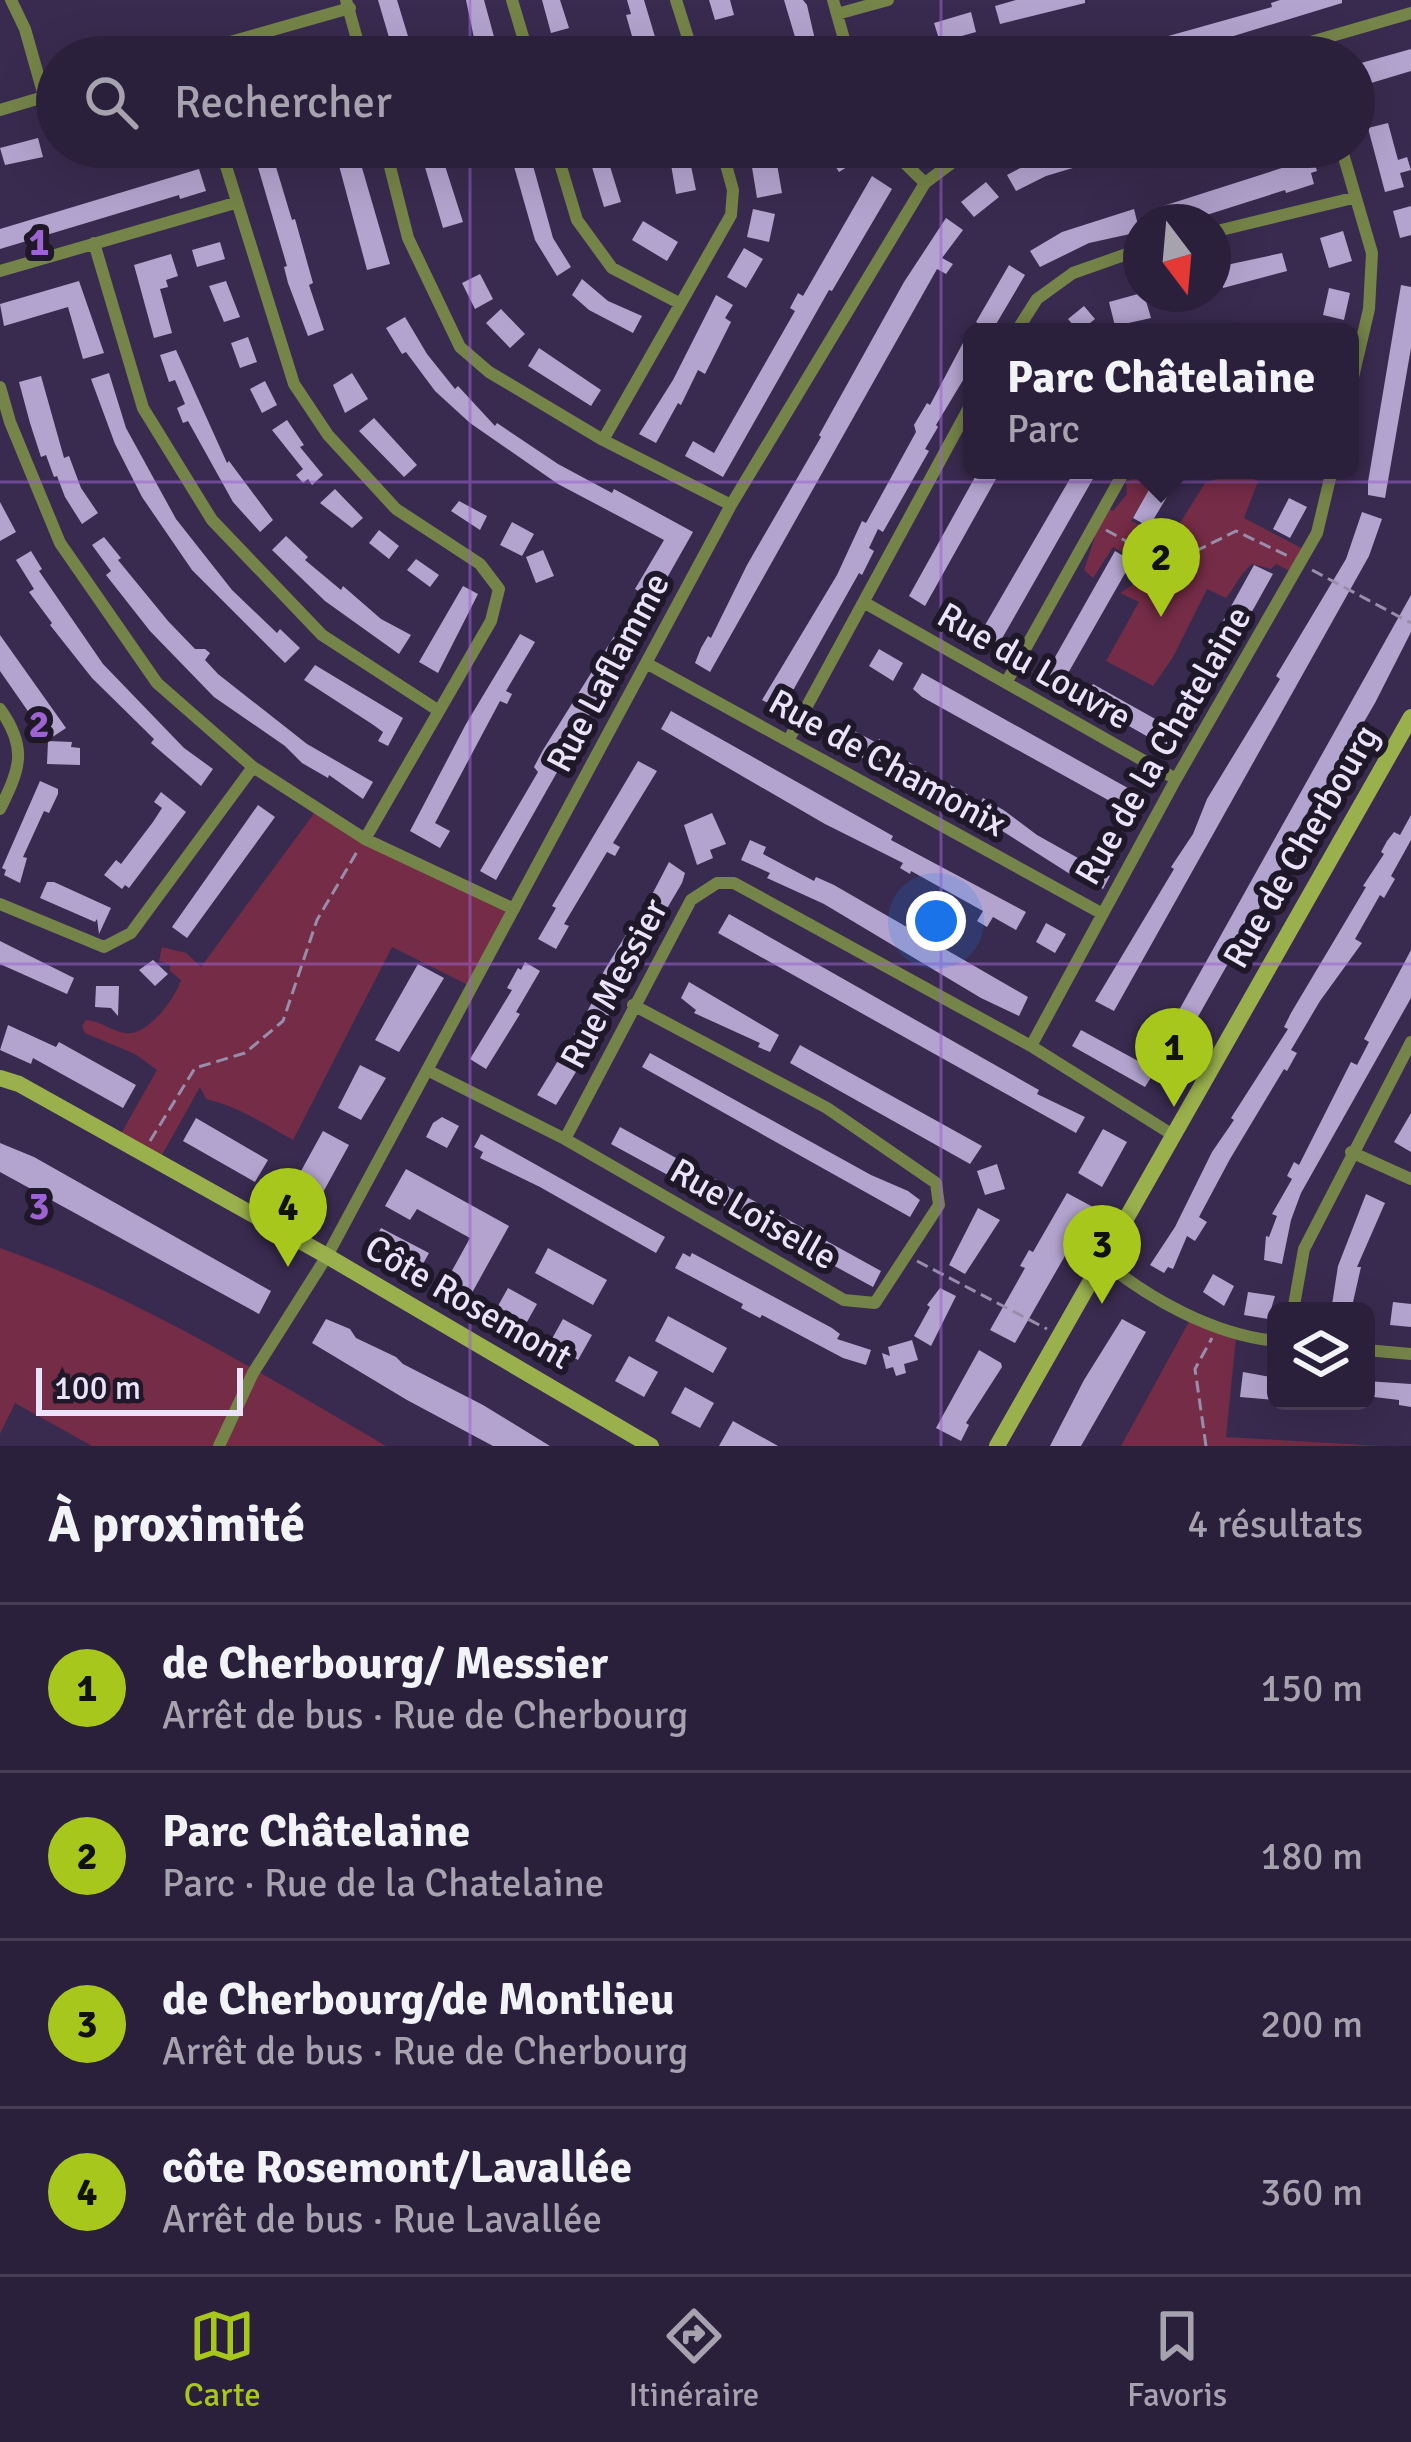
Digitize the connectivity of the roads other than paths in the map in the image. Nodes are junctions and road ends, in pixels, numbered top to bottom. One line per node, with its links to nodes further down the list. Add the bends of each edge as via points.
1 (11, 0): 14 (street)
2 (512, 0): 10 (street)
3 (676, 0): 11 (street)
4 (888, 0): 6 (street)
5 (348, 4): 8 (street); 9 (street)
6 (835, 7): 12 (street)
7 (1411, 13): 13 (street)
8 (250, 36)
9 (356, 36)
10 (523, 36)
11 (687, 36)
12 (843, 36)
13 (1329, 36)
14 (36, 56)
15 (36, 99): 16 (street)
16 (0, 110)
17 (226, 168): 26 (street)
18 (390, 168): 36 (street, via 408,238 460,347)
19 (561, 168): 31 (street, via 577,220 612,268)
20 (727, 168): 31 (street, via 731,215)
21 (910, 168): 24 (street)
22 (946, 168): 24 (street, Rue Laflamme)
23 (1346, 168): 25 (street)
24 (926, 183): 39 (street, Rue Laflamme)
25 (1353, 197): 27 (street); 33 (street, via 1372,253)
26 (235, 203): 28 (street); 44 (street, via 294,384 328,435 396,509 480,564 500,590)
27 (1231, 228)
28 (94, 243): 30 (street); 44 (street, via 142,408 212,520 322,634)
29 (1123, 256): 32 (street, via 1072,273 1036,299)
30 (0, 271)
31 (680, 303): 36 (street)
32 (1021, 323)
33 (1359, 352)
34 (0, 387): 47 (street, via 60,543 157,683)
35 (963, 418): 40 (street)
36 (603, 440): 39 (street)
37 (1120, 479): 42 (street)
38 (1330, 479): 48 (street, Rue de la Chatelaine, via 1317,532)
39 (731, 506): 41 (street, Rue Laflamme)
40 (865, 603): 42 (street, Rue du Louvre); 46 (street)
41 (646, 663): 46 (street, Rue de Chamonix); 52 (street, Rue Laflamme)
42 (1006, 683): 48 (street, Rue du Louvre)
43 (0, 709): 49 (street, via 19,750)
44 (439, 711): 50 (street)
45 (1411, 716): 59 (street, Rue de Cherbourg)
46 (788, 741): 53 (street, Rue de Chamonix)
47 (253, 767): 50 (street); 51 (street, via 118,943 104,947)
48 (1176, 779): 53 (street, Rue de la Chatelaine)
49 (0, 809)
50 (365, 838): 52 (street)
51 (0, 904)
52 (514, 908): 57 (street, Rue Laflamme)
53 (1101, 913): 56 (street, Rue de la Chatelaine)
54 (633, 1005): 56 (street, Rue Messier, via 691,900 717,883 734,883); 60 (street, Rue Messier); 60 (street, Rue Loiselle, via 827,1108 936,1183 939,1205 875,1303 844,1300)
55 (1411, 1042): 61 (street)
56 (1030, 1046): 59 (street, Rue Messier)
57 (427, 1070): 60 (street, Rue Loiselle); 63 (street, Rue Laflamme)
58 (0, 1078): 63 (street, Côte Rosemont)
59 (1172, 1136): 64 (street, Rue de Cherbourg)
60 (565, 1139)
61 (1352, 1152): 62 (street); 65 (street, via 1304,1249)
62 (1411, 1179)
63 (327, 1256): 69 (street, Rue Laflamme, via 253,1373); 70 (street, Côte Rosemont)
64 (1102, 1260): 66 (street, via 1137,1289); 71 (street, Rue de Cherbourg)
65 (1295, 1302)
66 (1267, 1341)
67 (1375, 1351): 68 (street)
68 (1411, 1354)
69 (219, 1446)
70 (651, 1446)
71 (997, 1446)

